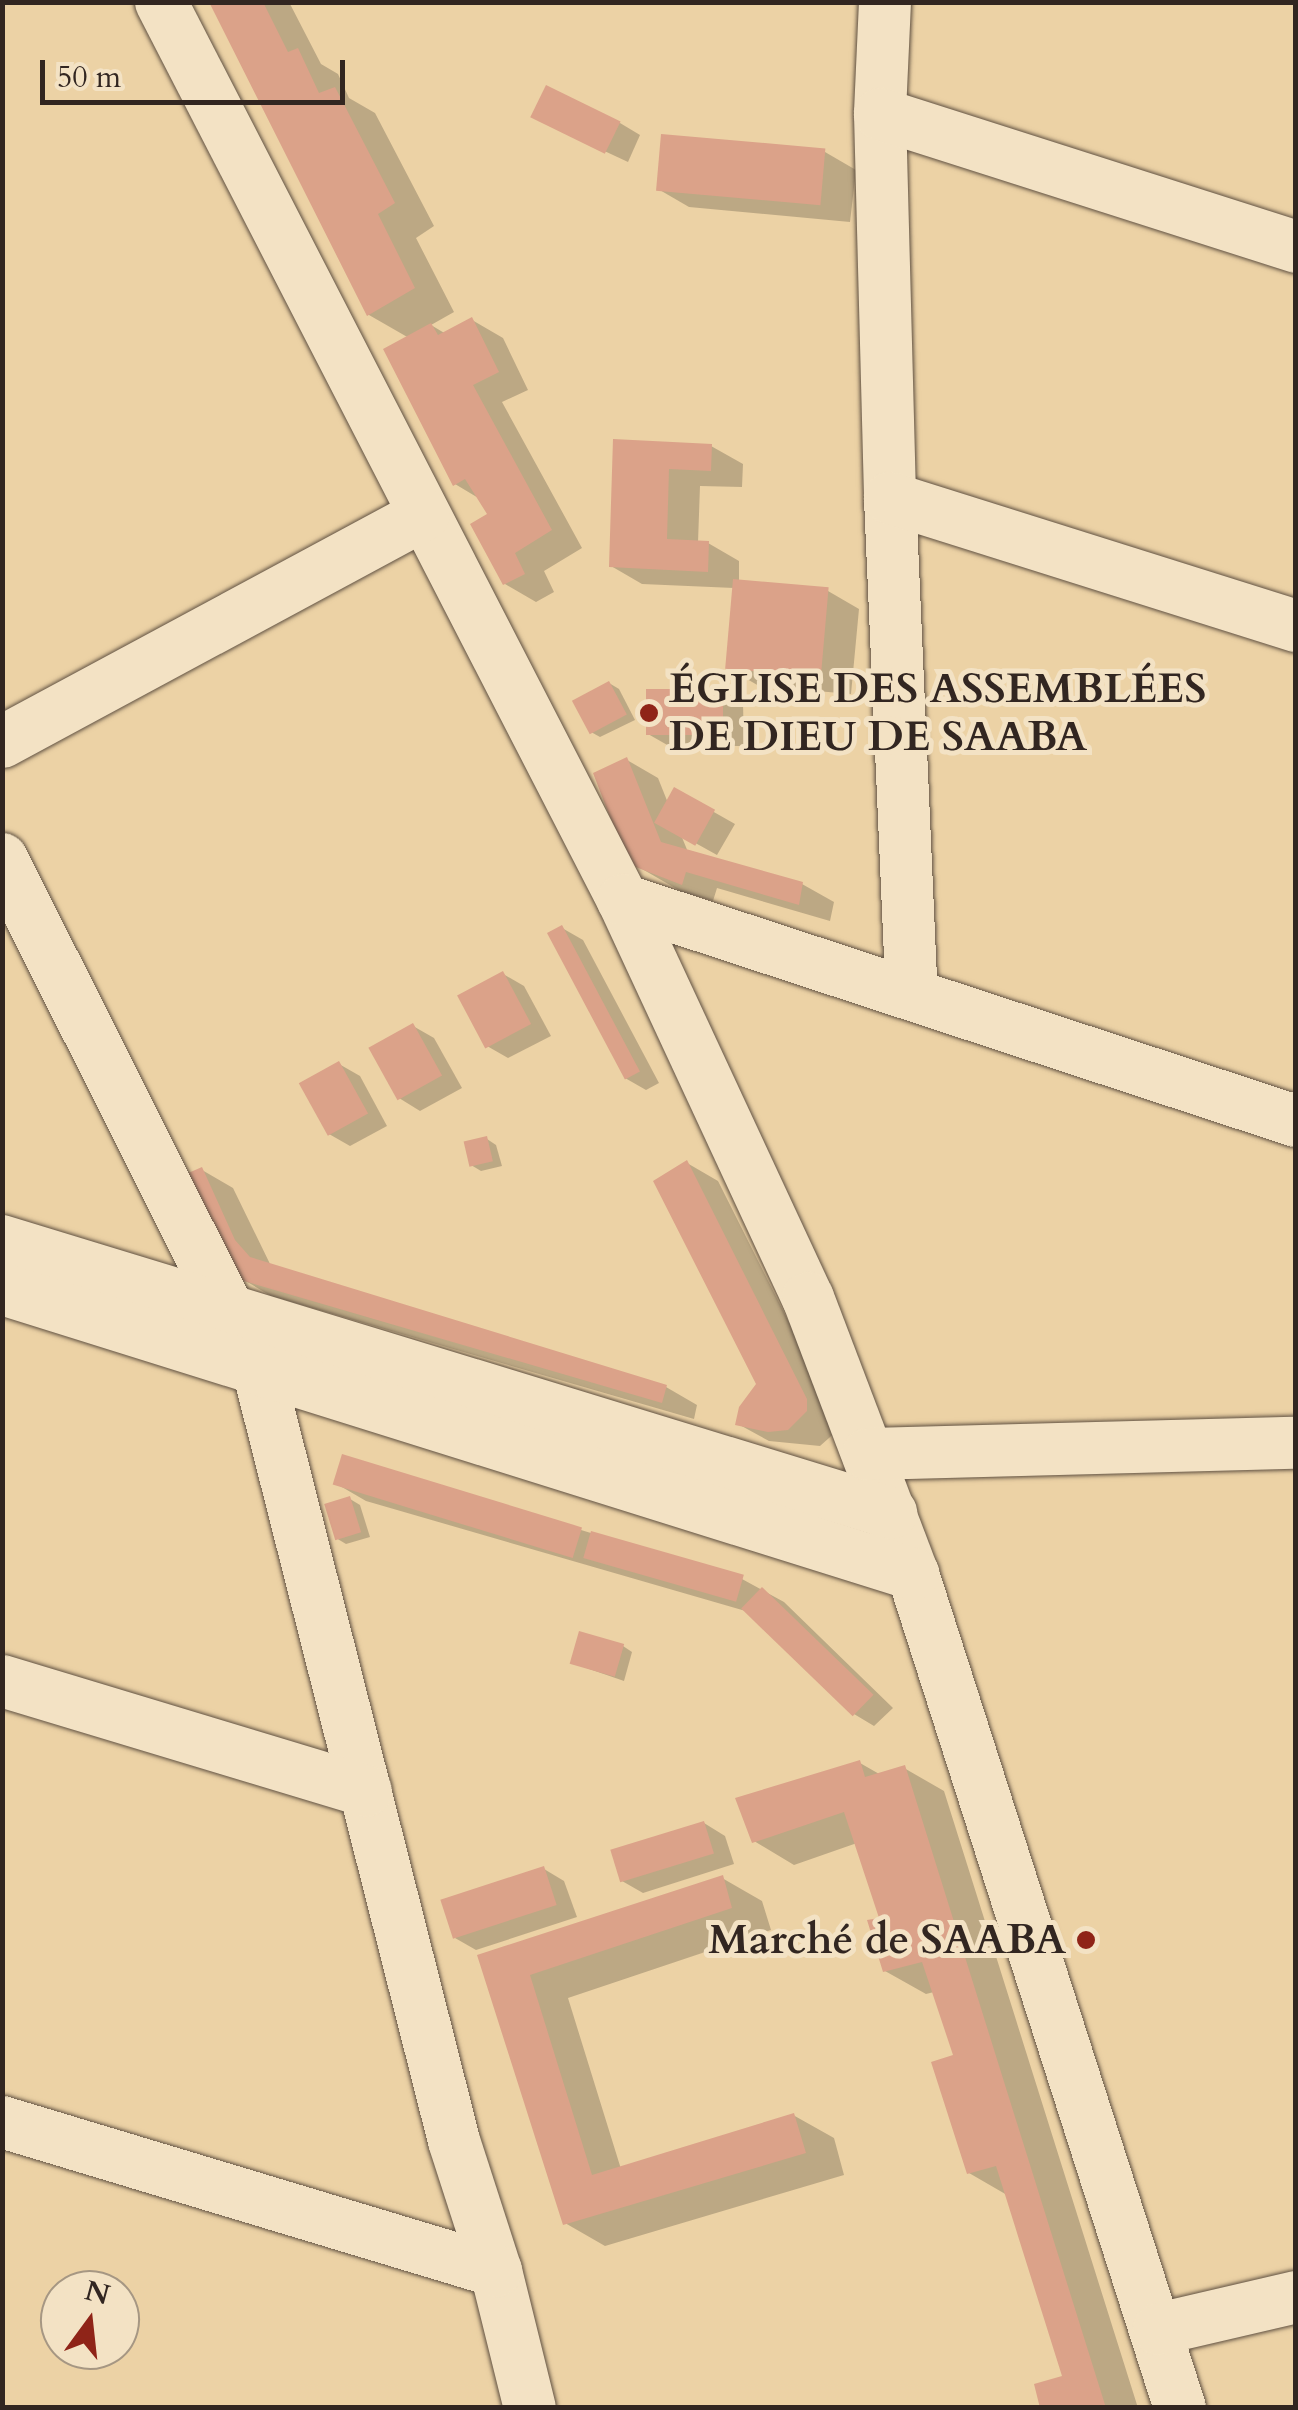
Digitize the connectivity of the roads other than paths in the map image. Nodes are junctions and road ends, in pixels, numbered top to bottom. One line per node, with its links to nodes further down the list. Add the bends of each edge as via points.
1 (160, 2): 6 (street)
2 (885, 2): 3 (street)
3 (880, 114): 4 (street); 5 (street)
4 (1296, 247)
5 (890, 498): 7 (street); 11 (street)
6 (424, 515): 8 (street); 10 (street)
7 (1296, 626)
8 (2, 742)
9 (2, 859): 14 (street)
10 (623, 900): 11 (street); 17 (street, via 808,1298)
11 (912, 993): 12 (street)
12 (1296, 1120)
13 (4, 1257): 14 (street); 15 (street)
14 (234, 1315): 15 (street); 18 (street)
15 (258, 1368): 19 (street); 21 (street)
16 (1296, 1444): 17 (street)
17 (868, 1454): 18 (street)
18 (892, 1513): 19 (street)
19 (913, 1574): 25 (street)
20 (2, 1681): 21 (street)
21 (366, 1791): 23 (street, via 454,2141)
22 (2, 2122): 23 (street)
23 (496, 2272): 26 (street)
24 (1296, 2297): 25 (street)
25 (1158, 2328): 27 (street)
26 (530, 2408)
27 (1180, 2408)

